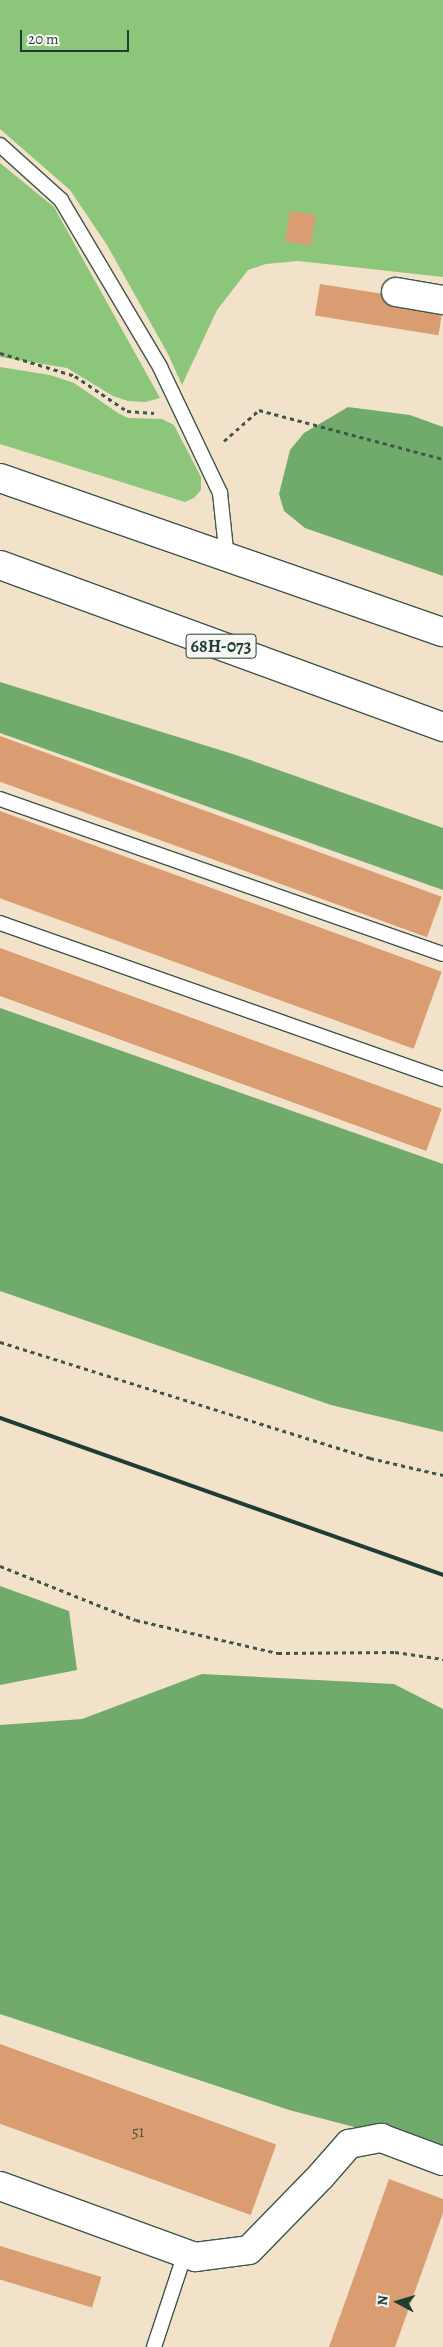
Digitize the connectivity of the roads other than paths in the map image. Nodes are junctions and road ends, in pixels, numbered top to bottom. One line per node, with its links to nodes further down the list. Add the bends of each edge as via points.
1 (0, 145): 5 (lane, via 61,200 160,366 220,493)
2 (396, 292): 3 (main road)
3 (443, 300)
4 (0, 478): 5 (main road)
5 (227, 558): 7 (main road)
6 (0, 565): 8 (main road, 68Н-073)
7 (443, 632)
8 (443, 727)
9 (0, 799): 11 (lane)
10 (0, 924): 12 (lane)
11 (443, 954)
12 (443, 1079)
13 (443, 2162): 15 (main road, via 381,2138 349,2144 249,2250 195,2257)
14 (0, 2186): 15 (main road)
15 (185, 2253): 16 (lane)
16 (154, 2347)

